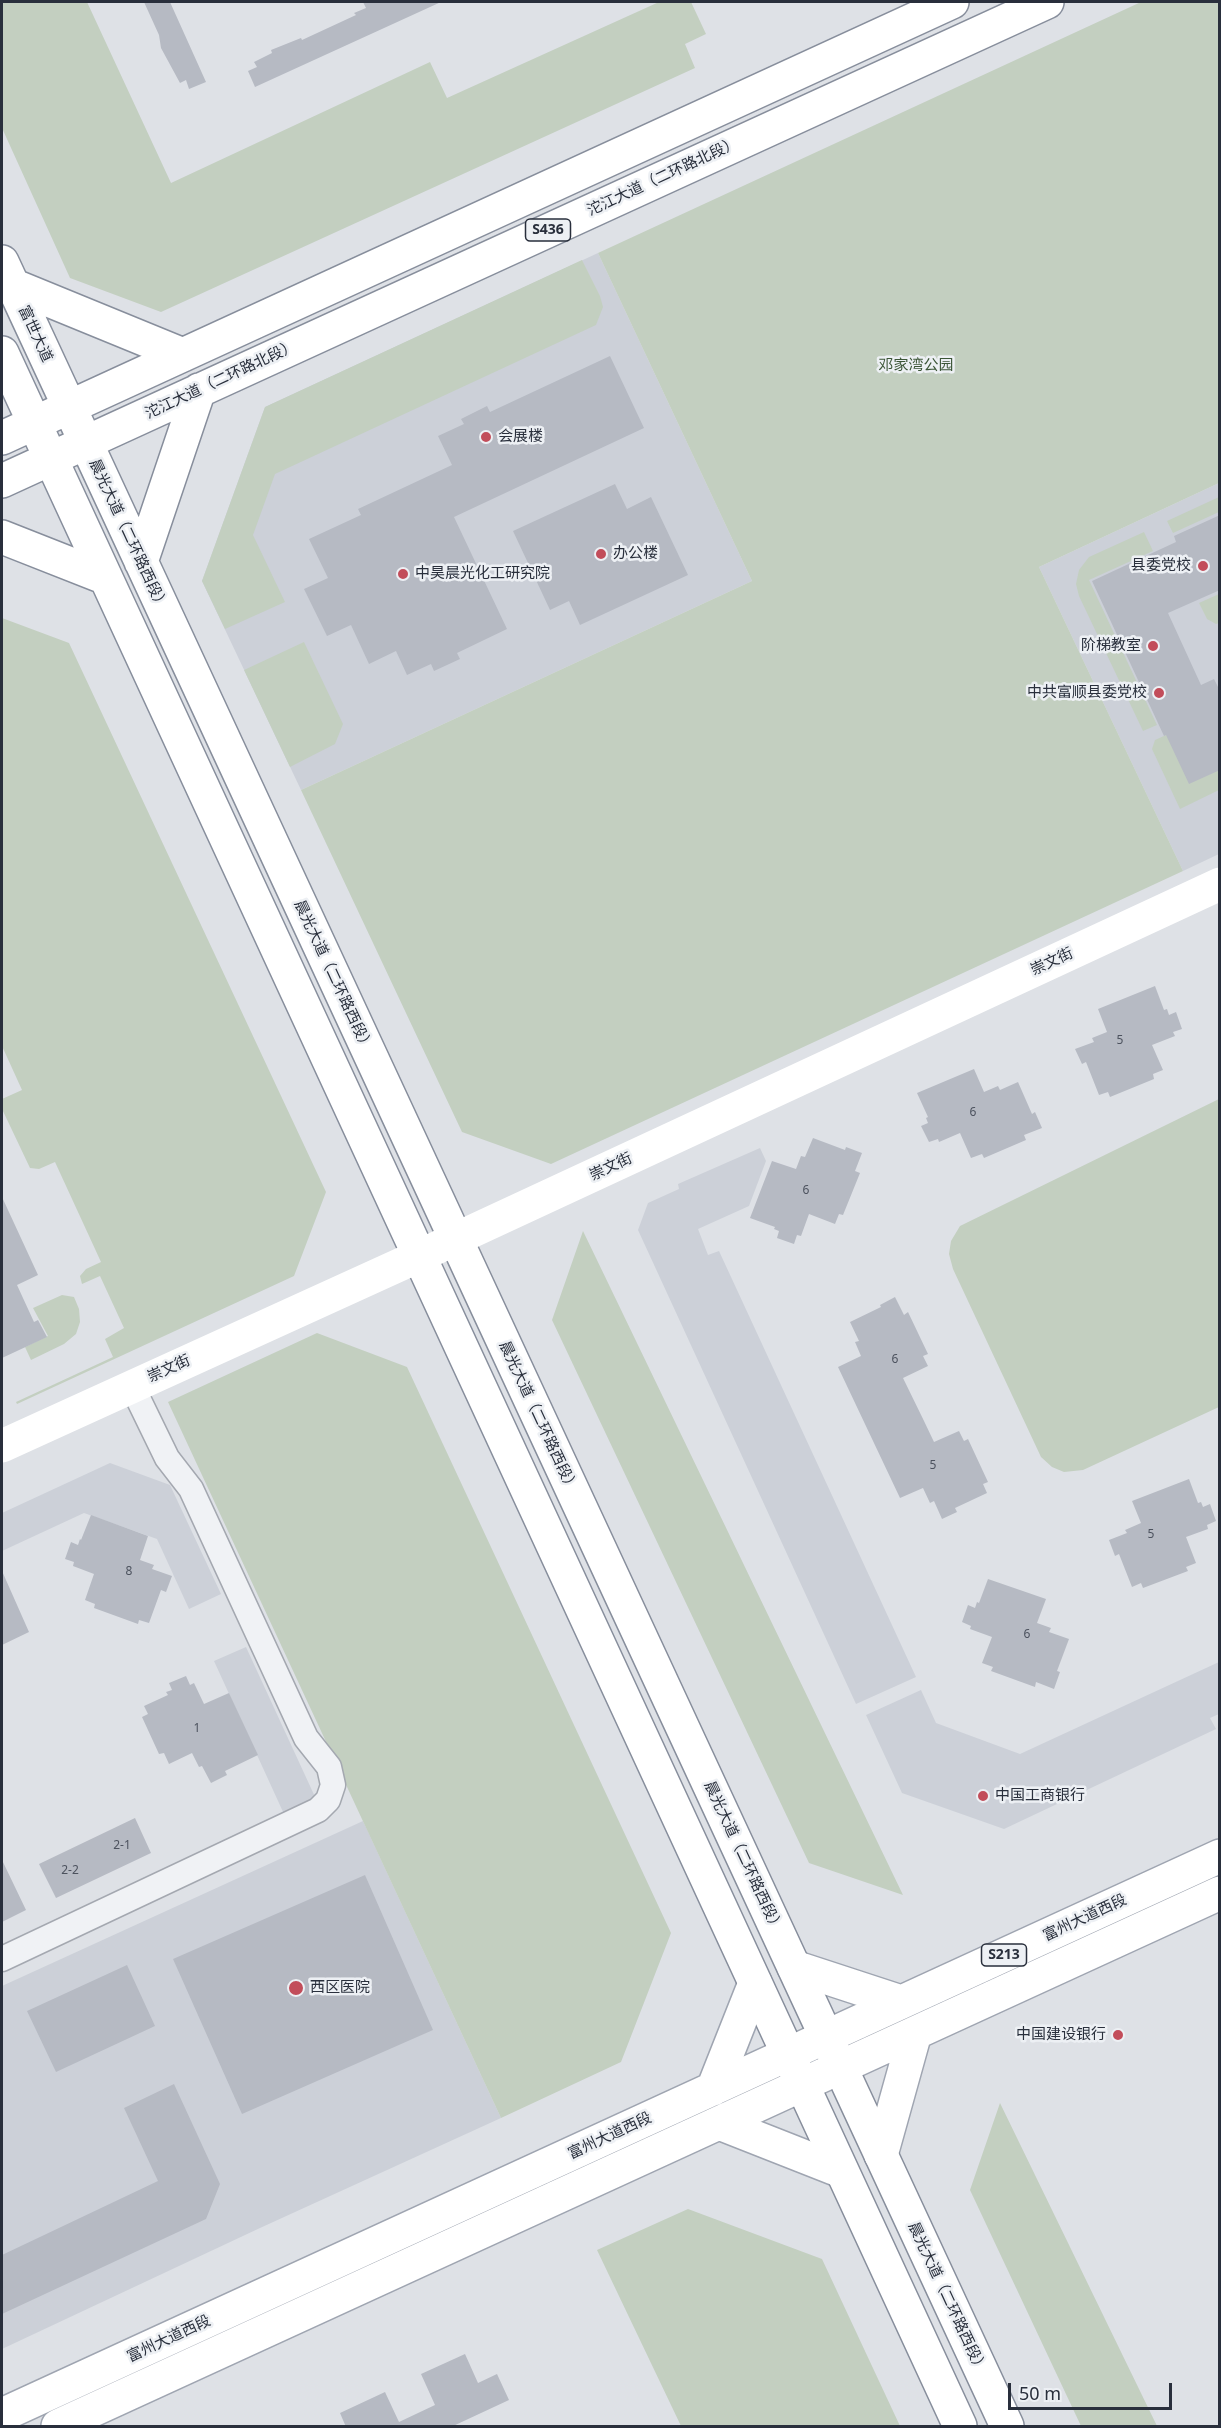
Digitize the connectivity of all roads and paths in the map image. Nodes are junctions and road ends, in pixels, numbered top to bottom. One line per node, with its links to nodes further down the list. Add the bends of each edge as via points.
1 (952, 2): 5 (main road, S436)
2 (1047, 2): 6 (main road, 沱江大道（二环路北段） / S436)
3 (7, 273): 5 (main road); 7 (main road, 富世大道)
4 (2, 353): 8 (main road)
5 (183, 355): 7 (main road, S436)
6 (199, 390): 10 (main road, 沱江大道（二环路北段） / S436); 14 (main road)
7 (69, 407): 8 (main road, S436); 10 (main road, 晨光大道（二环路西段）)
8 (34, 423): 9 (main road, S436); 11 (main road)
9 (2, 438)
10 (85, 442): 11 (main road, 沱江大道（二环路北段） / S436); 14 (main road, 晨光大道（二环路西段）)
11 (50, 459): 12 (main road, S436); 15 (main road)
12 (2, 481)
13 (2, 537): 15 (main road)
14 (141, 562): 17 (main road, 晨光大道（二环路西段）)
15 (106, 578): 18 (main road)
16 (1220, 885): 17 (main road, 崇文街)
17 (455, 1239): 18 (main road, 崇文街); 24 (main road, 晨光大道（二环路西段）)
18 (419, 1256): 19 (main road, 崇文街); 25 (main road)
19 (132, 1386): 20 (main road, 崇文街); 23 (street, via 171,1465 191,1489 306,1738 329,1767 333,1785 328,1800 318,1810)
20 (2, 1446)
21 (1220, 1856): 26 (main road, 富州大道西段 / S213)
22 (1220, 1893): 27 (main road, S213)
23 (2, 1959)
24 (794, 1967): 26 (main road); 28 (main road, 晨光大道（二环路西段）)
25 (755, 1983): 29 (main road); 32 (main road)
26 (901, 2002): 28 (main road, 富州大道西段 / S213)
27 (915, 2033): 30 (main road, S213); 34 (main road)
28 (826, 2037): 29 (main road, 富州大道西段 / S213); 30 (main road, 晨光大道（二环路西段）)
29 (788, 2054): 31 (main road); 32 (main road, 富州大道西段)
30 (840, 2067): 31 (main road); 34 (main road, 晨光大道（二环路西段）)
31 (802, 2085): 33 (main road); 35 (main road)
32 (713, 2089): 36 (main road, 富州大道西段)
33 (719, 2123): 35 (main road); 37 (main road)
34 (881, 2156): 39 (main road, 晨光大道（二环路西段）)
35 (841, 2171): 38 (main road)
36 (2, 2415)
37 (58, 2427)
38 (960, 2427)
39 (1007, 2427)

